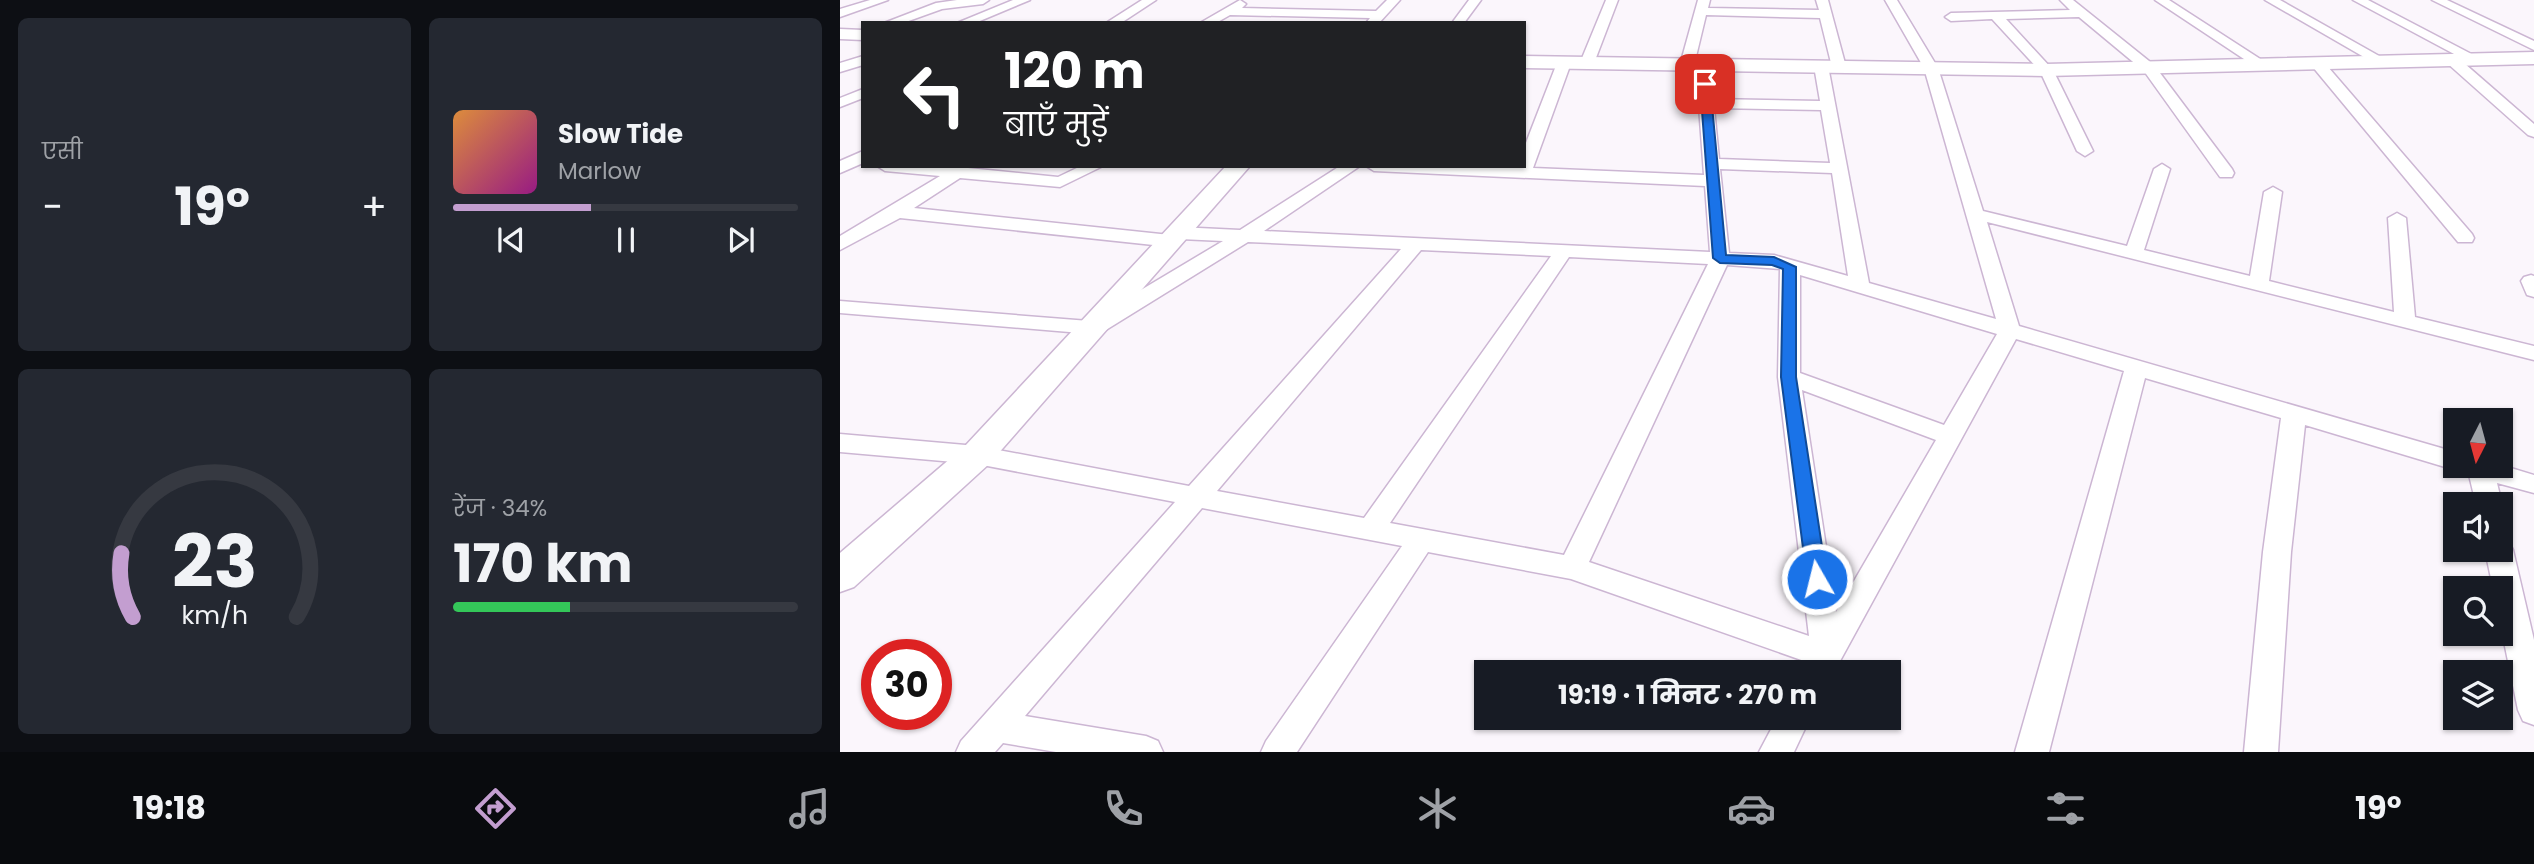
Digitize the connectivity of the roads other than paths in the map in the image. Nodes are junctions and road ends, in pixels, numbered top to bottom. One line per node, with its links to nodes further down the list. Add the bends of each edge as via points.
1 (882, 0): 18 (street)
2 (983, 0): 24 (street, via 940,6)
3 (1024, 0): 25 (street)
4 (1150, 0): 26 (street)
5 (1246, 0): 17 (street)
6 (1394, 0): 23 (street)
7 (1475, 0): 28 (street)
8 (1612, 0): 37 (street)
9 (1822, 0): 20 (street)
10 (1891, 0): 43 (street)
11 (2066, 0): 19 (street)
12 (2161, 0): 39 (street)
13 (2271, 0): 34 (street)
14 (2359, 0): 31 (street)
15 (2438, 0): 29 (street)
16 (1703, 5): 20 (street); 40 (street)
17 (1228, 11): 23 (street); 27 (street)
18 (840, 13)
19 (2081, 13): 21 (street); 44 (street)
20 (1826, 14): 41 (street)
21 (1996, 16): 22 (street); 45 (street)
22 (1951, 17)
23 (1376, 19)
24 (896, 21)
25 (967, 21)
26 (1115, 21)
27 (1210, 21)
28 (1459, 21)
29 (2534, 46)
30 (2534, 58): 31 (street)
31 (2474, 59): 32 (street)
32 (2452, 60): 34 (street); 50 (street)
33 (861, 61): 42 (street)
34 (2381, 61): 38 (street)
35 (1526, 62): 36 (street)
36 (1564, 63): 37 (street); 52 (street)
37 (1587, 63): 40 (street)
38 (2316, 63): 39 (street); 71 (street)
39 (2261, 64): 44 (street)
40 (1695, 65): 41 (street); 48 (street)
41 (1830, 66): 43 (street); 49 (street)
42 (840, 68)
43 (1931, 68): 45 (street); 67 (street)
44 (2149, 68): 45 (street); 64 (street)
45 (2046, 70): 51 (street)
46 (861, 94): 47 (street)
47 (840, 103)
48 (1707, 103): 49 (street); 63 (street)
49 (1828, 106): 59 (street)
50 (2534, 132)
51 (2085, 151)
52 (1526, 163)
53 (923, 168): 61 (street)
54 (1091, 168): 61 (street, via 1060,182)
55 (1237, 168): 70 (street)
56 (1349, 168): 69 (street)
57 (1416, 168): 62 (street)
58 (1524, 168): 62 (street)
59 (1839, 168): 63 (street); 80 (street)
60 (2162, 169): 75 (street)
61 (961, 170): 66 (street)
62 (1522, 173): 63 (street)
63 (1712, 173): 76 (street)
64 (2227, 173)
65 (2273, 192): 79 (street)
66 (897, 212): 70 (street); 72 (street)
67 (1975, 214): 75 (street); 85 (street)
68 (2397, 218): 83 (street)
69 (1244, 236): 70 (street); 73 (street); 84 (street)
70 (1175, 237): 84 (street)
71 (2465, 238)
72 (840, 244)
73 (1416, 244): 74 (street); 96 (street)
74 (1564, 251): 76 (street); 97 (street)
75 (2134, 253): 79 (street)
76 (1720, 258): 77 (street, via 1774,261); 100 (street)
77 (1790, 267): 80 (street); 88 (street)
78 (2534, 282): 81 (street)
79 (2259, 284): 83 (street)
80 (1860, 286): 85 (street)
81 (2534, 291)
82 (840, 307): 84 (street)
83 (2404, 320): 86 (street)
84 (1093, 328): 92 (street)
85 (2010, 330): 87 (street); 90 (street)
86 (2534, 353)
87 (2136, 367): 89 (street); 112 (street)
88 (1788, 377): 90 (street); 103 (street)
89 (2294, 414): 93 (street); 113 (street, via 2277,552)
90 (1950, 436): 104 (street)
91 (840, 443): 92 (street)
92 (977, 455): 96 (street); 101 (street)
93 (2443, 457)
94 (2513, 478): 95 (street)
95 (2534, 484)
96 (1195, 496): 97 (street); 106 (street)
97 (1370, 530): 98 (street)
98 (1422, 539): 100 (street); 110 (street)
99 (2502, 562): 105 (street)
100 (1572, 568): 102 (street)
101 (840, 576)
102 (1813, 660)
103 (1823, 660)
104 (1825, 660)
105 (2534, 710)
106 (996, 726): 108 (street); 109 (street)
107 (1788, 730): 111 (street)
108 (973, 752)
109 (1146, 752)
110 (1278, 752)
111 (1776, 752)
112 (2032, 752)
113 (2261, 752)

